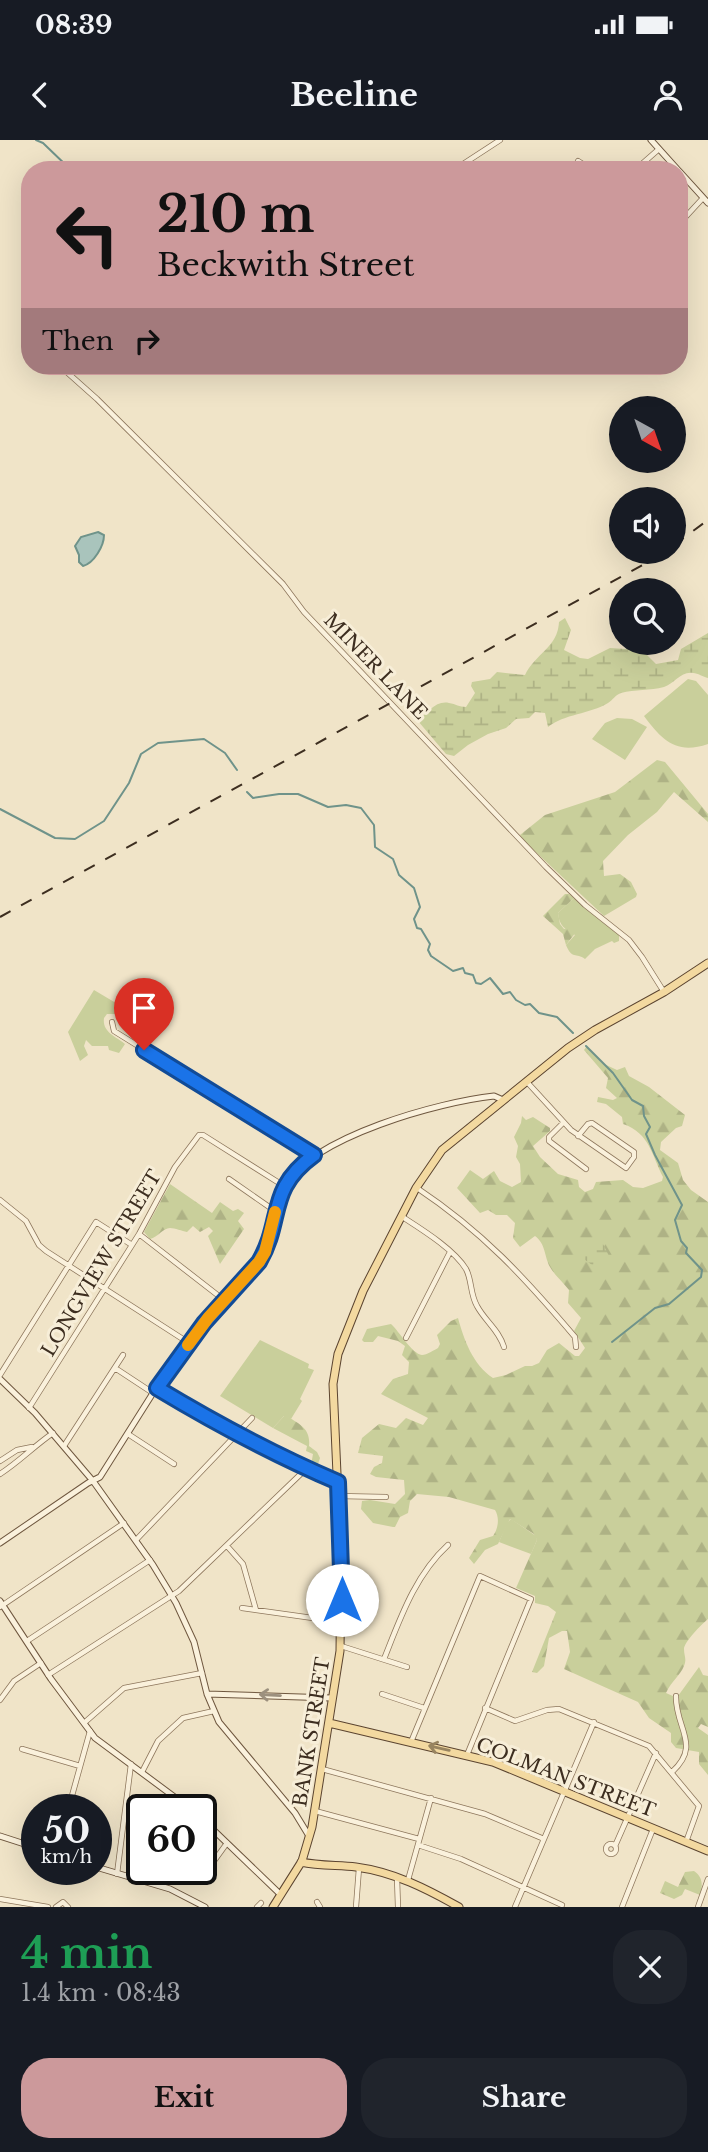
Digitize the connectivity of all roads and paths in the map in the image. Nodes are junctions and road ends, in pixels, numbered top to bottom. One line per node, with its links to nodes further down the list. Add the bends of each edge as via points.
1 (500, 140): 4 (street)
2 (651, 140): 3 (street)
3 (659, 149): 5 (street); 6 (street)
4 (468, 161)
5 (645, 161)
6 (669, 161)
7 (688, 182): 8 (street)
8 (706, 201): 9 (street)
9 (688, 216)
10 (70, 375): 12 (street, MINER LANE, via 273,575 546,867 629,940)
11 (708, 962): 12 (main road, BANK STREET)
12 (664, 992): 14 (main road, BANK STREET, via 593,1030)
13 (112, 1022): 18 (street, via 114,1031)
14 (526, 1082): 15 (main road, BANK STREET); 16 (street)
15 (503, 1100): 18 (street, via 494,1096 424,1109); 22 (main road, BANK STREET, via 442,1150)
16 (563, 1123): 17 (street); 19 (street, via 549,1141)
17 (578, 1136): 17 (street, via 592,1123 634,1152 634,1157 626,1168)
18 (314, 1155): 21 (street)
19 (586, 1169)
20 (229, 1180): 24 (street)
21 (284, 1186): 24 (street); 26 (street, LONGVIEW STREET, via 199,1135 175,1167)
22 (416, 1188): 25 (main road, BANK STREET); 35 (street, via 504,1256 575,1337)
23 (0, 1200): 29 (street, via 26,1221 39,1245)
24 (275, 1211): 31 (street, via 262,1258)
25 (401, 1216): 28 (street); 52 (main road, BANK STREET, via 354,1310 338,1354 333,1384)
26 (139, 1234): 27 (street, LONGVIEW STREET); 31 (street)
27 (132, 1245): 29 (street, via 96,1222); 30 (street, LONGVIEW STREET)
28 (450, 1252): 32 (street); 34 (street, via 465,1268 475,1304 501,1335)
29 (68, 1266): 30 (street); 38 (street)
30 (105, 1289): 33 (street); 40 (street, LONGVIEW STREET)
31 (225, 1300): 33 (street)
32 (406, 1338)
33 (189, 1343): 39 (street)
34 (504, 1347)
35 (576, 1347)
36 (123, 1355): 37 (street)
37 (115, 1368): 39 (street); 45 (street)
38 (0, 1377): 40 (street)
39 (155, 1390): 43 (street); 44 (street)
40 (29, 1408): 42 (street)
41 (252, 1418): 44 (street)
42 (53, 1433): 45 (street); 46 (street)
43 (128, 1434): 48 (street); 51 (street)
44 (237, 1434): 49 (street); 56 (street)
45 (64, 1446): 51 (street)
46 (33, 1447): 47 (street, via 16,1450); 50 (street, via 23,1460)
47 (0, 1461)
48 (174, 1464)
49 (307, 1468): 52 (street); 59 (street)
50 (0, 1474)
51 (93, 1481): 55 (street); 57 (street)
52 (338, 1482): 53 (main road, BANK STREET)
53 (338, 1496): 54 (street); 65 (main road, BANK STREET)
54 (386, 1497)
55 (124, 1523): 56 (street); 62 (street)
56 (136, 1540): 60 (street)
57 (0, 1543)
58 (448, 1545): 68 (street, via 407,1600)
59 (227, 1546): 61 (street); 64 (street, via 243,1564)
60 (150, 1560): 61 (street); 66 (street)
61 (172, 1597): 71 (street, via 194,1642); 72 (street)
62 (1, 1604): 66 (street)
63 (242, 1608): 64 (street)
64 (256, 1611): 65 (street)
65 (342, 1623): 67 (main road, BANK STREET)
66 (27, 1641): 69 (street)
67 (341, 1646): 68 (street); 76 (main road, BANK STREET)
68 (384, 1659): 70 (street)
69 (41, 1663): 72 (street); 77 (street, via 14,1681)
70 (407, 1667)
71 (202, 1673): 74 (street); 82 (street, via 124,1688)
72 (48, 1675): 82 (street)
73 (382, 1693): 79 (street)
74 (207, 1694): 76 (street, one-way to 74); 80 (street)
75 (676, 1696): 93 (street, via 687,1745 682,1762)
76 (332, 1698): 83 (main road, BANK STREET)
77 (0, 1700)
78 (485, 1708): 79 (street, via 531,1599 480,1576); 81 (street, via 515,1721 557,1708); 88 (street)
79 (424, 1709): 85 (street)
80 (214, 1711): 92 (street, via 183,1718 158,1741); 103 (street, via 224,1730)
81 (594, 1722): 87 (street, via 646,1744); 94 (street)
82 (84, 1723): 84 (street)
83 (329, 1723): 85 (main road, COLMAN STREET); 91 (main road, BANK STREET)
84 (90, 1731): 89 (street); 90 (street)
85 (411, 1742): 88 (main road, COLMAN STREET, one-way to 85)
86 (22, 1749): 90 (street)
87 (656, 1753): 93 (street); 99 (street)
88 (467, 1755): 94 (main road, COLMAN STREET)
89 (131, 1764): 92 (street); 116 (street)
90 (80, 1766): 95 (street)
91 (321, 1769): 97 (street); 98 (main road, BANK STREET)
92 (142, 1772): 96 (street)
93 (671, 1772): 106 (street, via 699,1806)
94 (565, 1790): 99 (main road, COLMAN STREET); 105 (street)
95 (72, 1794)
96 (173, 1794)
97 (431, 1798): 104 (street); 105 (street)
98 (315, 1811): 103 (main road, BANK STREET); 104 (street)
99 (628, 1817): 100 (main road, COLMAN STREET); 110 (street)
100 (654, 1828): 106 (main road, COLMAN STREET); 135 (street)
101 (217, 1833): 108 (street)
102 (0, 1836): 107 (street)
103 (309, 1836): 113 (main road, BANK STREET)
104 (419, 1839): 109 (street)
105 (544, 1839): 122 (street)
106 (686, 1842): 111 (main road, COLMAN STREET)
107 (21, 1843)
108 (227, 1843): 112 (street); 123 (street)
109 (418, 1845): 120 (street); 122 (street, via 461,1858)
110 (615, 1846)
111 (708, 1851)
112 (217, 1857)
113 (301, 1863): 114 (main road); 123 (main road, BANK STREET)
114 (359, 1867): 118 (main road); 131 (street)
115 (112, 1872): 116 (street)
116 (117, 1874): 117 (street)
117 (126, 1876)
118 (397, 1878): 120 (main road); 132 (street)
119 (708, 1879): 136 (street)
120 (408, 1881): 133 (main road)
121 (156, 1885): 129 (street)
122 (523, 1886): 125 (street); 134 (street)
123 (281, 1895): 130 (main road, BANK STREET)
124 (0, 1899): 128 (street)
125 (562, 1905)
126 (56, 1906): 127 (street, via 63,1902); 128 (street)
127 (68, 1906)
128 (48, 1907)
129 (205, 1907)
130 (273, 1907)
131 (356, 1907)
132 (398, 1907)
133 (460, 1907)
134 (515, 1907)
135 (622, 1907)
136 (698, 1907)

